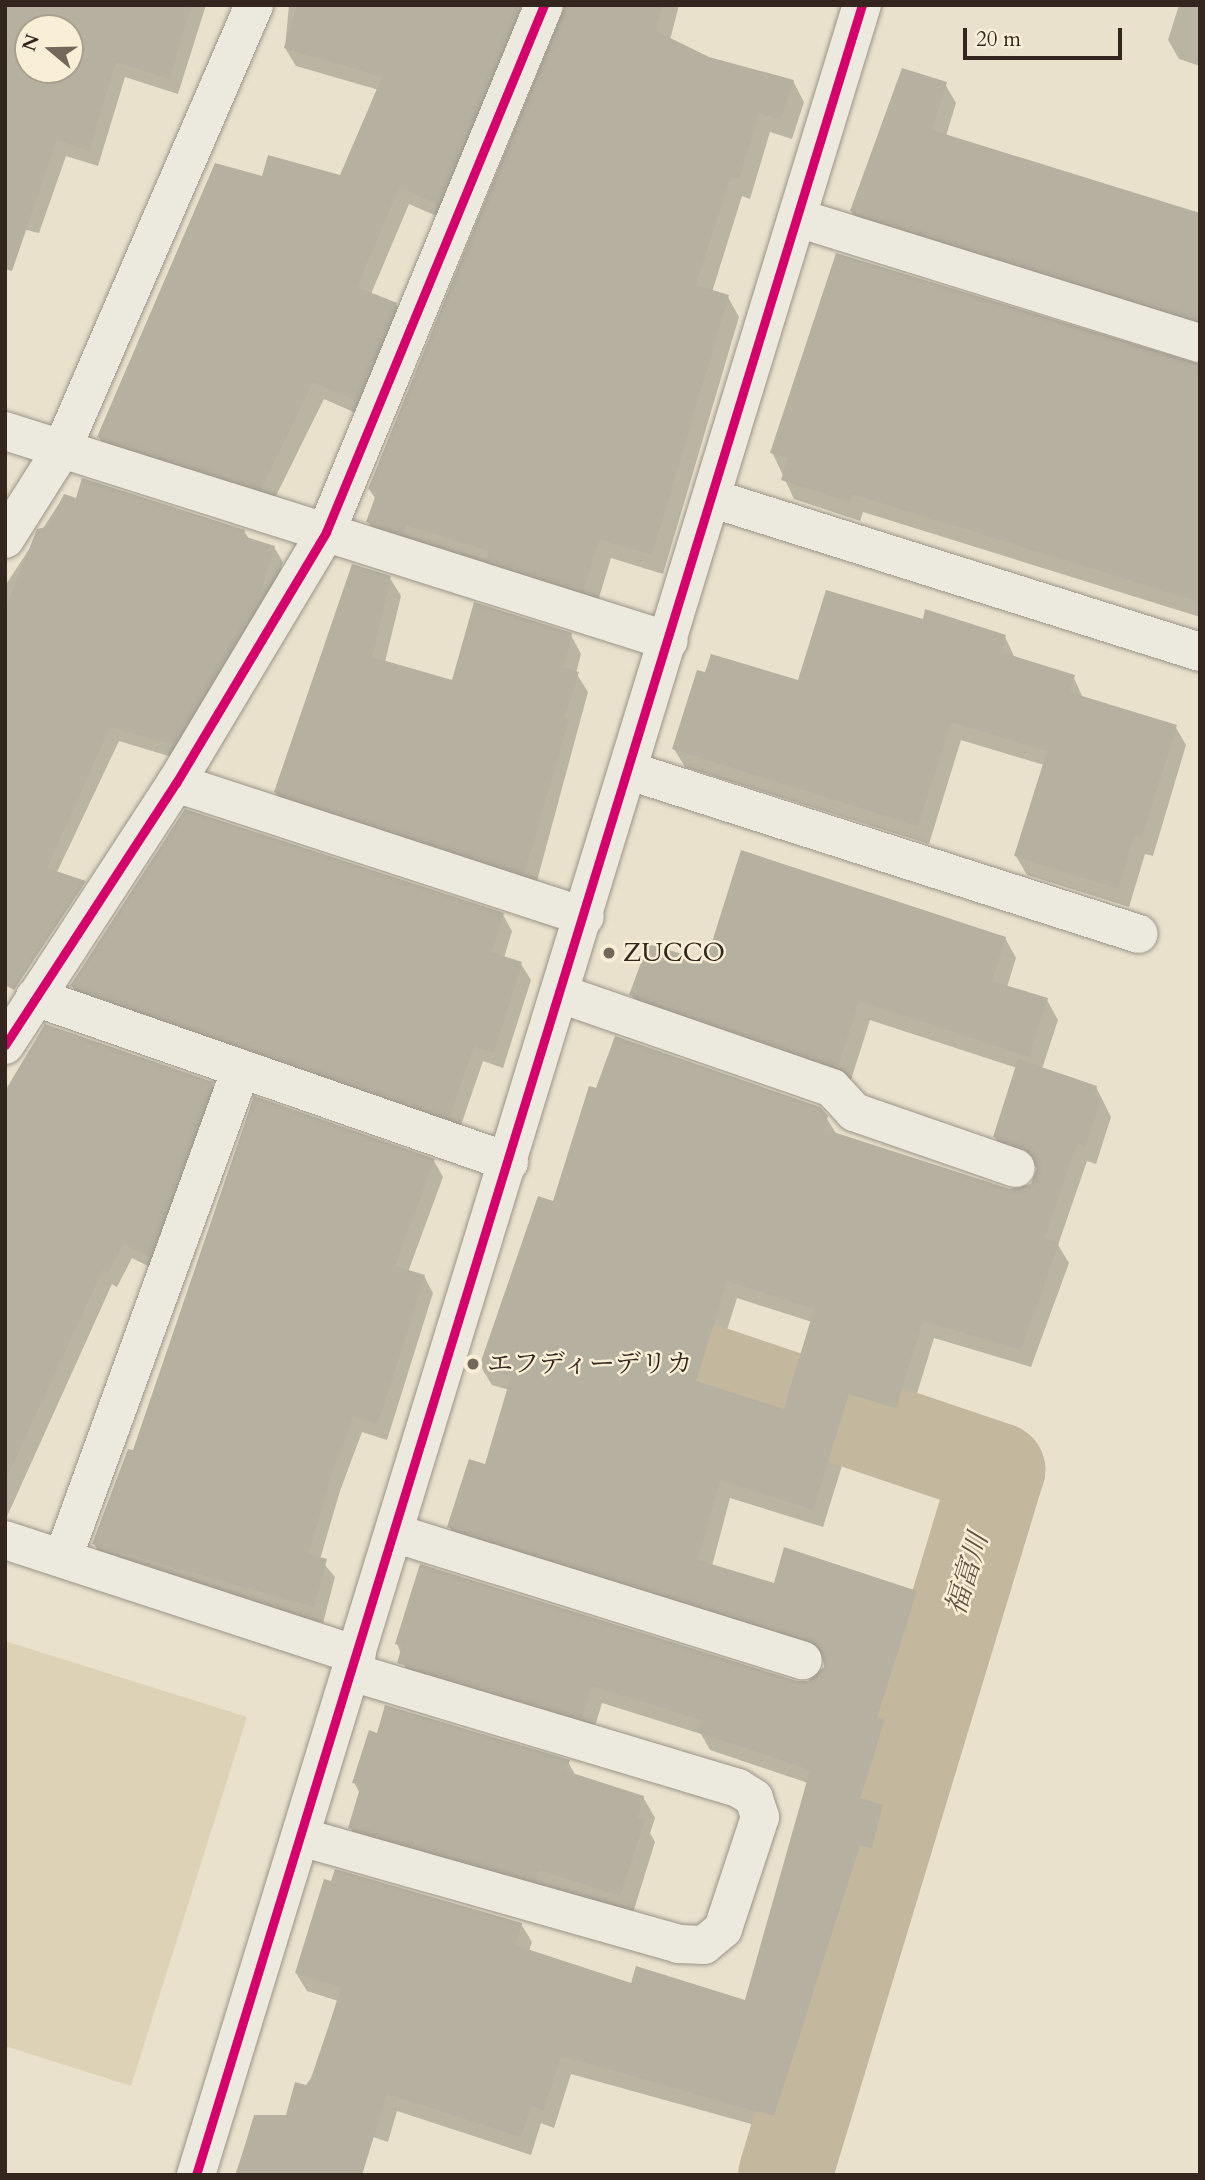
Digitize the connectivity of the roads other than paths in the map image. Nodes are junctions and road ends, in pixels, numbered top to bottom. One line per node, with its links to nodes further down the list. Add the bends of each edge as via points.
1 (254, 5): 7 (street)
2 (544, 5): 9 (street)
3 (862, 5): 4 (street)
4 (798, 218): 5 (street); 8 (street)
5 (1200, 343)
6 (5, 431): 7 (street)
7 (62, 449): 9 (street); 10 (street)
8 (714, 499): 11 (street); 12 (street)
9 (326, 532): 11 (street); 14 (street)
10 (5, 540)
11 (670, 641): 13 (street)
12 (1200, 652)
13 (629, 771): 15 (street); 16 (street)
14 (176, 783): 15 (street); 18 (street)
15 (584, 918): 17 (street)
16 (1139, 934)
17 (561, 994): 21 (street); 22 (street, via 832,1088 854,1112)
18 (35, 997): 19 (street); 20 (street)
19 (5, 1045)
20 (242, 1069): 21 (street); 25 (street)
21 (509, 1162): 23 (street)
22 (1016, 1168)
23 (394, 1533): 26 (street); 27 (street)
24 (5, 1540): 25 (street)
25 (63, 1558): 27 (street)
26 (803, 1660)
27 (354, 1663): 28 (street); 28 (street, via 738,1788 754,1798 760,1817 723,1929 704,1945 678,1944)
28 (301, 1837): 29 (street)
29 (196, 2175)

